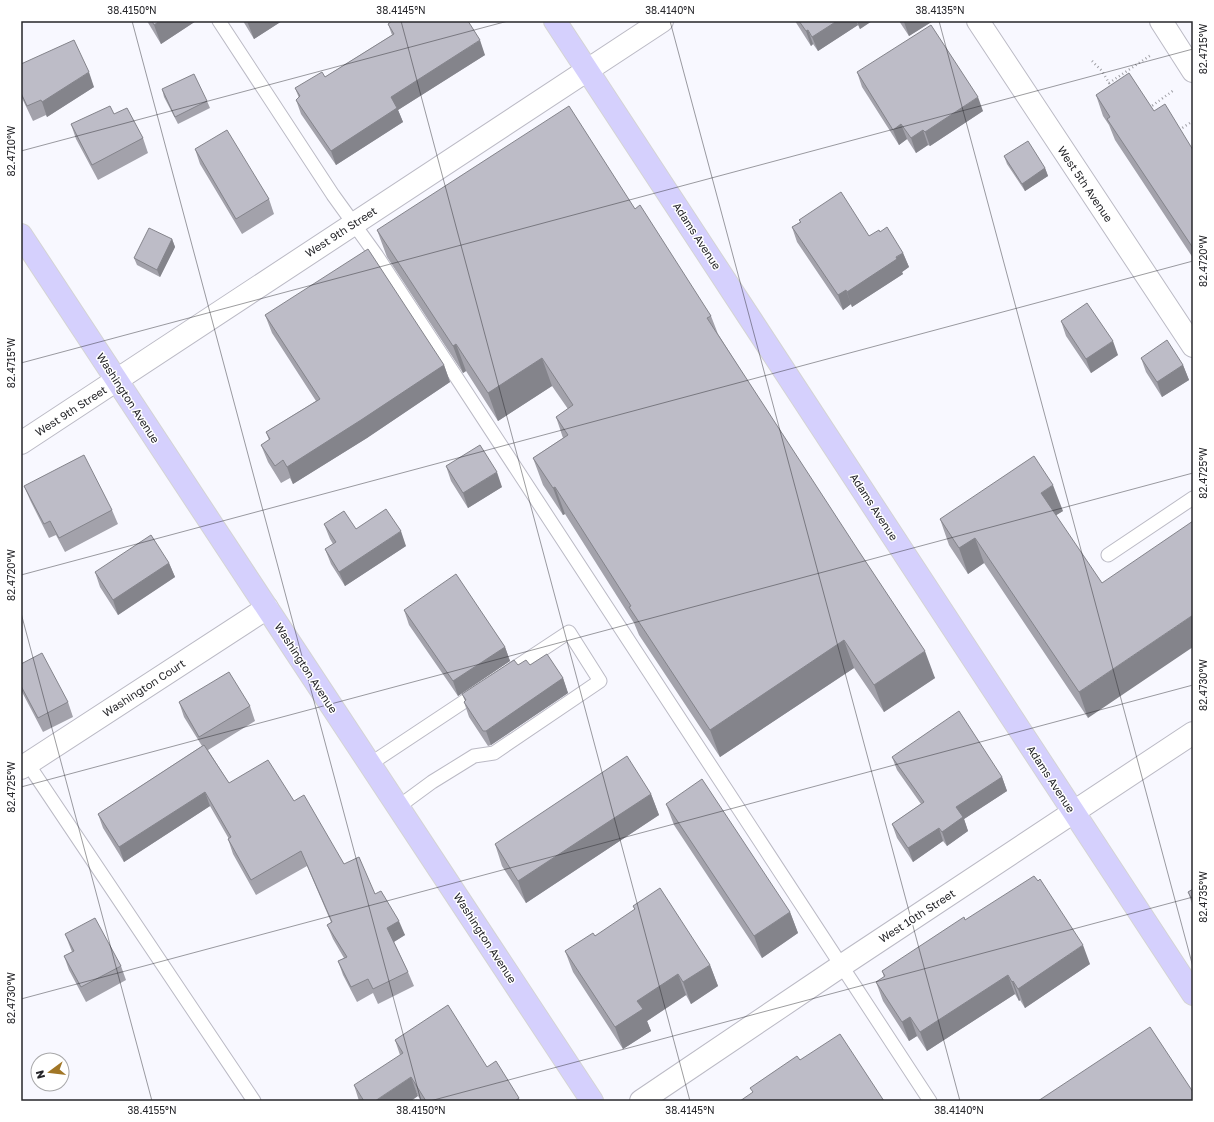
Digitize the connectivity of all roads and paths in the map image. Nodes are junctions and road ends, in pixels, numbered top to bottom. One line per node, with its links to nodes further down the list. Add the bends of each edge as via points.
1 (219, 21): 13 (lane)
2 (555, 21): 8 (main road, Adams Avenue)
3 (662, 21): 8 (street, West 9th Street)
4 (978, 21): 15 (street, West 5th Avenue)
5 (1161, 21): 9 (street)
6 (1156, 52): 7 (path, via 1109,83)
7 (1092, 61)
8 (587, 70): 13 (street, West 9th Street); 27 (main road, Adams Avenue)
9 (1186, 79): 10 (path)
10 (1147, 109)
11 (1193, 121): 12 (path)
12 (1176, 132)
13 (354, 224): 16 (street, West 9th Street); 28 (lane)
14 (21, 235): 16 (main road, Washington Avenue)
15 (1193, 346)
16 (117, 381): 17 (street, West 9th Street); 20 (main road, Washington Avenue)
17 (21, 444)
18 (1193, 498): 19 (lane)
19 (1108, 555)
20 (267, 608): 24 (main road, Washington Avenue); 25 (street, Washington Court)
21 (503, 676): 26 (lane, via 570,632 600,681 494,753 474,756)
22 (490, 684): 24 (lane)
23 (1193, 733): 27 (street, West 10th Street)
24 (370, 764): 26 (main road, Washington Avenue)
25 (25, 766): 30 (lane)
26 (398, 807): 31 (main road, Washington Avenue)
27 (1073, 812): 28 (street, West 10th Street); 29 (main road, Adams Avenue)
28 (841, 966): 32 (street, West 10th Street); 33 (lane)
29 (1193, 994)
30 (254, 1101)
31 (592, 1101)
32 (642, 1101)
33 (930, 1101)

